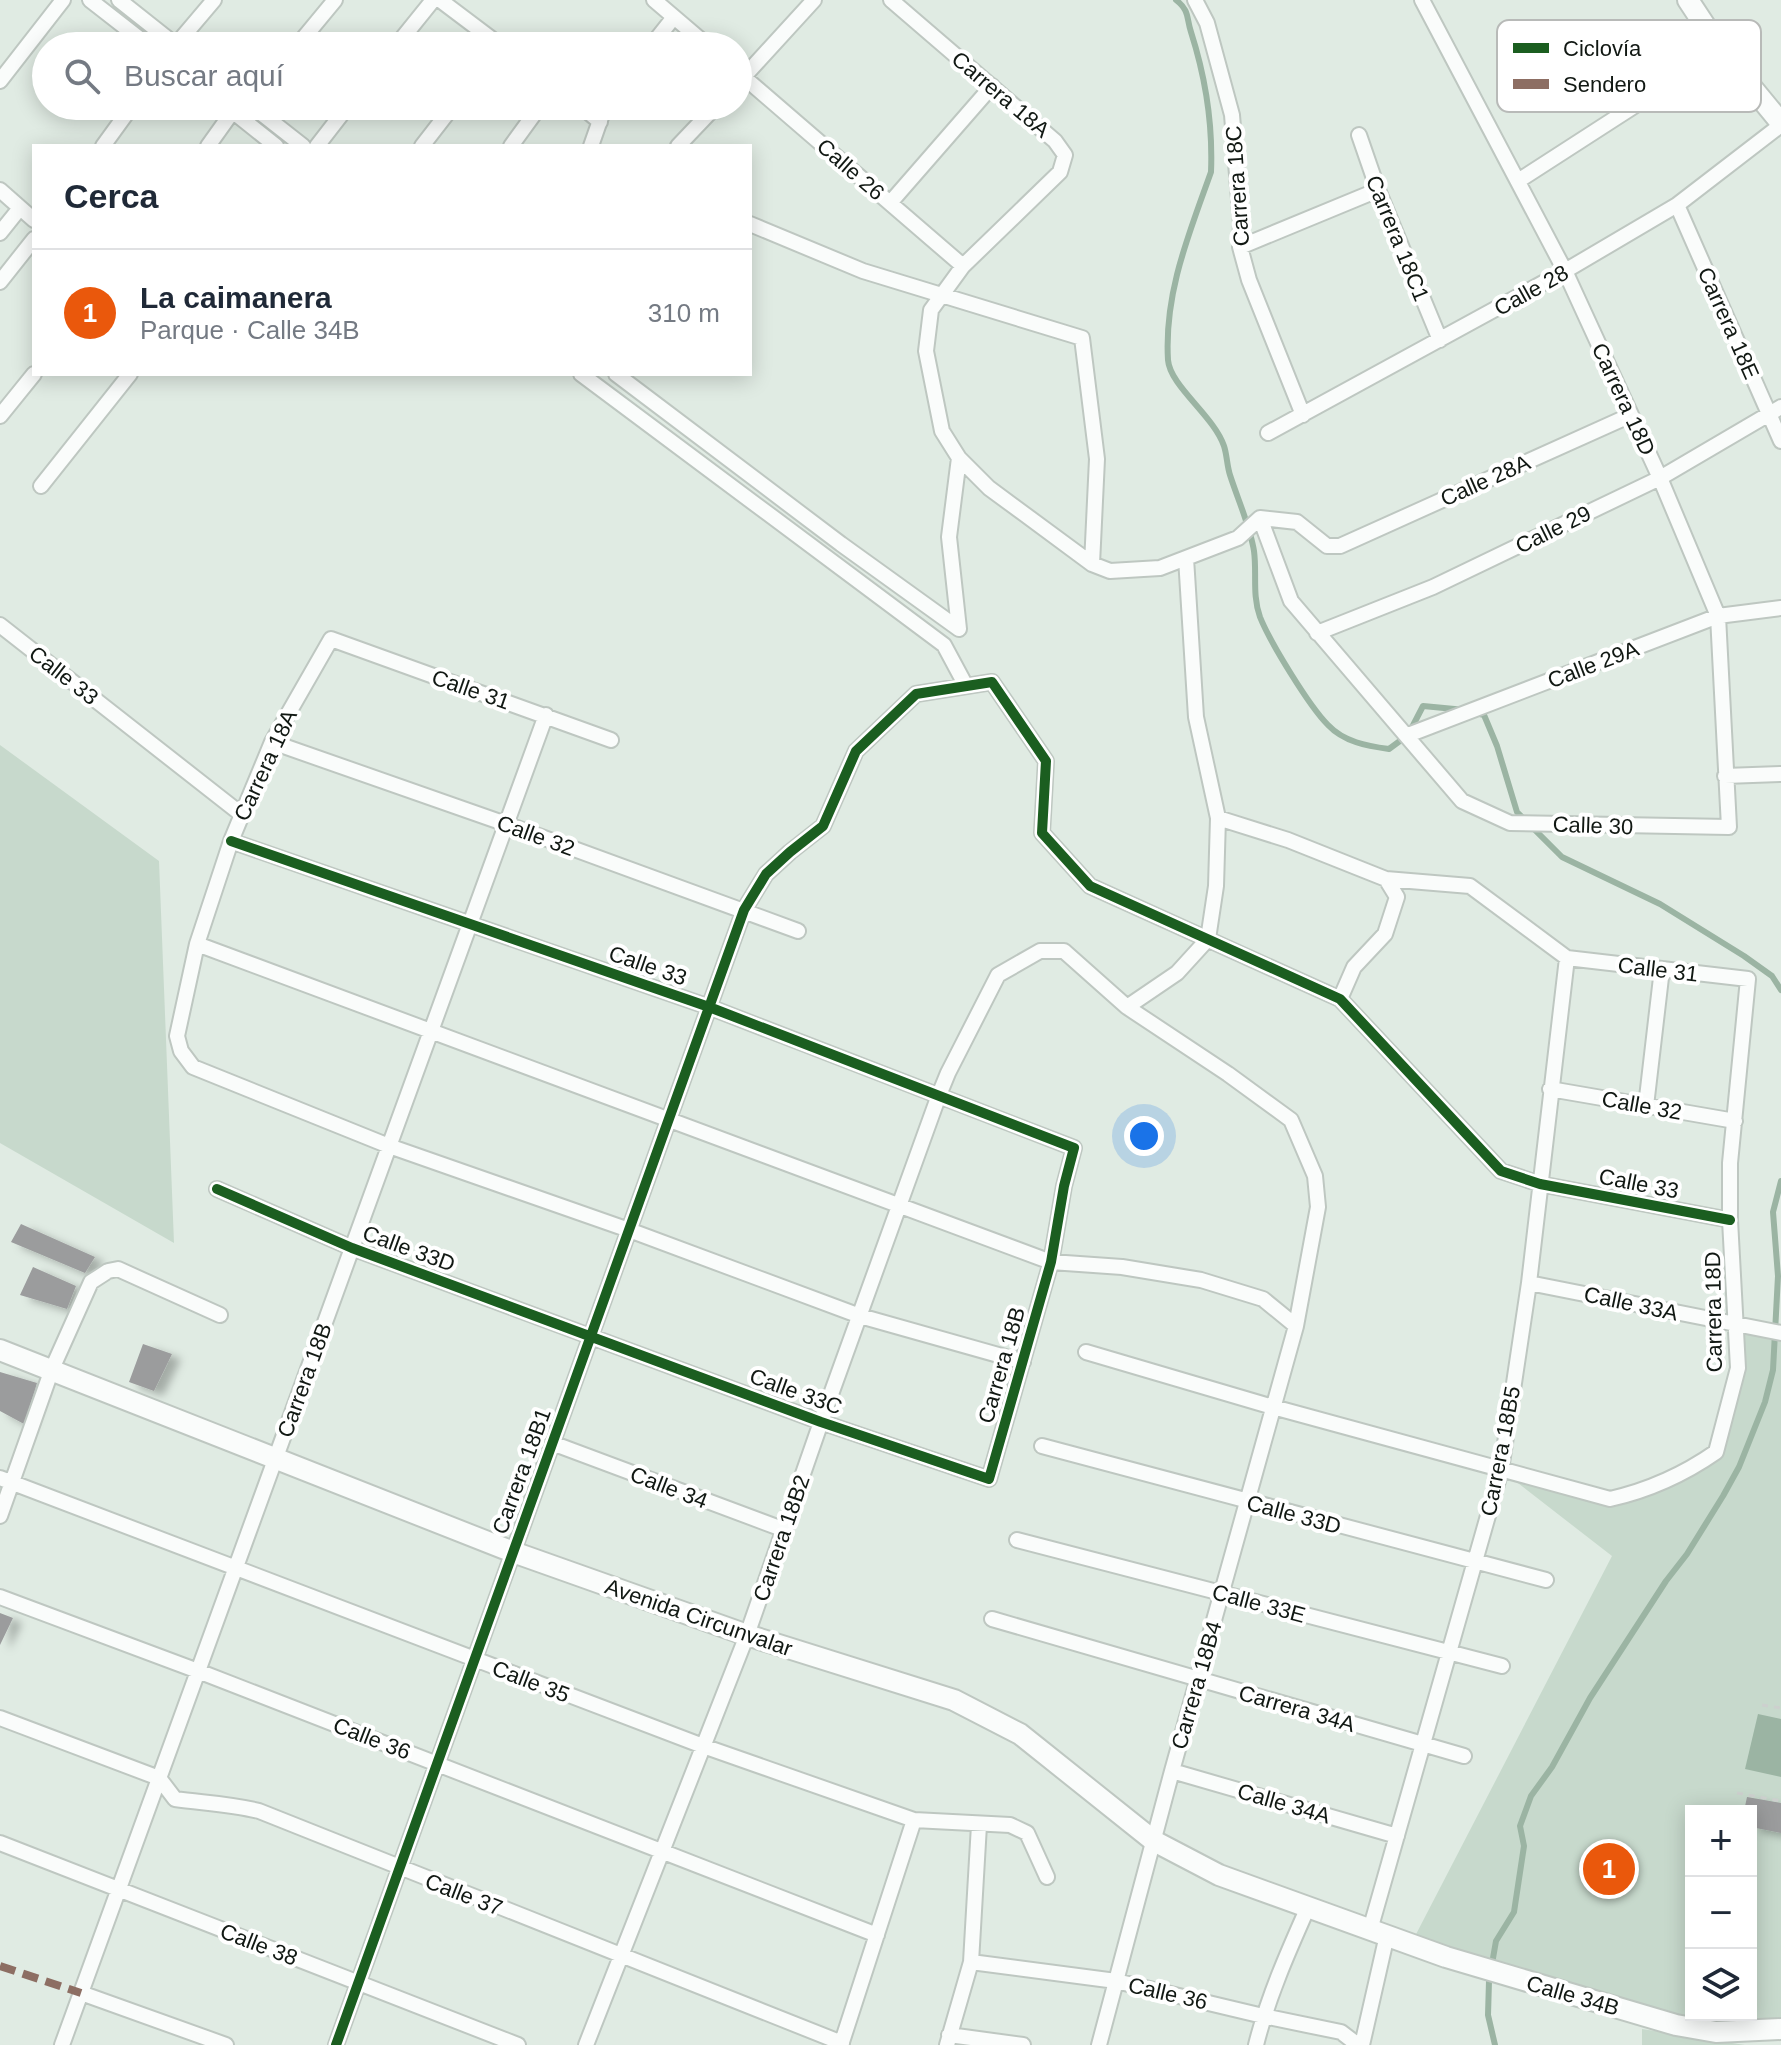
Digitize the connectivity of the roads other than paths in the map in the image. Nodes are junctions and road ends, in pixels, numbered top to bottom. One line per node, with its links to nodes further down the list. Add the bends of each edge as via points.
1 (63, 0): 16 (street)
2 (90, 0): 17 (street)
3 (119, 0): 18 (street)
4 (214, 0): 19 (street)
5 (335, 0): 20 (street)
6 (433, 0): 21 (street)
7 (440, 0): 22 (street)
8 (654, 0): 14 (street)
9 (814, 0): 26 (street)
10 (891, 0): 28 (street, Carrera 18A)
11 (1195, 0): 63 (street, Carrera 18C, via 1207,23 1232,115)
12 (1422, 0): 53 (street, Carrera 18D)
13 (1688, 0): 15 (main road)
14 (674, 17): 23 (street); 24 (street)
15 (1701, 20)
16 (38, 32)
17 (131, 32)
18 (159, 32)
19 (188, 32)
20 (309, 32)
21 (407, 32)
22 (482, 32)
23 (662, 32)
24 (692, 32)
25 (32, 40): 27 (street)
26 (752, 65)
27 (0, 81)
28 (992, 86): 56 (street); 64 (street, Carrera 18A, via 1065,155 1060,172)
29 (752, 88): 56 (street, Calle 26)
30 (1761, 99): 42 (main road)
31 (1625, 112): 53 (street)
32 (122, 120): 44 (street)
33 (223, 120): 45 (street)
34 (244, 120): 46 (street)
35 (270, 120): 47 (street)
36 (337, 120): 48 (street)
37 (442, 120): 49 (street)
38 (530, 120): 50 (street)
39 (598, 120): 41 (street)
40 (703, 120): 52 (street)
41 (600, 122): 51 (street)
42 (1781, 124): 57 (street, Calle 28)
43 (1359, 135): 55 (street, Carrera 18C1)
44 (104, 144)
45 (209, 144)
46 (274, 144)
47 (300, 144)
48 (319, 144)
49 (424, 144)
50 (512, 144)
51 (592, 144)
52 (680, 144)
53 (1518, 181): 65 (street, Carrera 18D)
54 (0, 190): 58 (street)
55 (1378, 190): 63 (street); 68 (street, Carrera 18C1)
56 (890, 203): 64 (street, Calle 26)
57 (1677, 205): 65 (street, Calle 28); 73 (street, Carrera 18E)
58 (20, 208): 59 (street); 61 (street)
59 (32, 218)
60 (752, 225): 67 (street)
61 (0, 233)
62 (32, 242): 66 (street)
63 (1240, 247): 74 (street, Carrera 18C)
64 (963, 266): 67 (street)
65 (1565, 271): 68 (street, Calle 28); 75 (street, Carrera 18D)
66 (0, 282)
67 (940, 296): 79 (street, via 931,310 926,351 942,431); 84 (street, via 1082,338 1097,459)
68 (1440, 340): 74 (street, Calle 28)
69 (32, 376): 76 (street)
70 (128, 376): 81 (street)
71 (584, 376): 90 (street, via 944,645)
72 (619, 376): 79 (street, via 959,629 949,537)
73 (1775, 410): 78 (street, Carrera 18E); 80 (street, Calle 29)
74 (1303, 415): 77 (street, Calle 28)
75 (1631, 415): 80 (street, Carrera 18D); 82 (street, Calle 28A, via 1340,546 1327,546 1297,522)
76 (0, 416)
77 (1268, 433)
78 (1781, 441)
79 (959, 458): 84 (street, via 989,488)
80 (1660, 478): 86 (street, Carrera 18D); 88 (street, Calle 29, via 1433,587)
81 (41, 486)
82 (1260, 518): 83 (street, via 1238,538); 88 (street, via 1291,601)
83 (1186, 558): 84 (street, via 1160,568 1110,571); 98 (street, via 1196,717)
84 (1092, 564)
85 (1781, 608): 86 (street, Calle 29A)
86 (1718, 616): 92 (street, Calle 29A); 96 (street, Carrera 18D)
87 (0, 625): 97 (street, Calle 33)
88 (1317, 633): 92 (street)
89 (331, 639): 91 (street, Calle 31); 94 (street, Carrera 18A)
90 (966, 686): 103 (street, Carrera 18B1, via 916,694 856,751 823,826 766,874); 106 (street, via 992,682 1046,761 1042,833 1090,886)
91 (546, 715): 93 (street, Calle 31); 99 (street, Carrera 18B)
92 (1408, 735): 100 (street, Calle 30, via 1462,801 1510,823)
93 (611, 740)
94 (272, 742): 97 (street, Carrera 18A); 99 (street, Calle 32)
95 (1781, 774): 96 (street)
96 (1725, 776): 100 (street, Carrera 18D)
97 (241, 814): 101 (street, Carrera 18A)
98 (1218, 818): 102 (street); 106 (street)
99 (506, 824): 103 (street, Calle 32); 104 (street, Carrera 18B)
100 (1729, 827)
101 (231, 841): 104 (street, Calle 33); 107 (street, Carrera 18A)
102 (1386, 879): 108 (street, via 1470,886); 111 (street, via 1397,897 1385,934 1354,967)
103 (744, 910): 105 (street, Calle 32); 112 (street, Carrera 18B1)
104 (470, 923): 112 (street, Calle 33); 114 (street, Carrera 18B)
105 (798, 931)
106 (1208, 939): 111 (street); 113 (street, via 1177,973)
107 (197, 944): 114 (street); 120 (street, Carrera 18A, via 177,1036 193,1067)
108 (1567, 958): 109 (street, Calle 31); 115 (street, Carrera 18B5)
109 (1662, 969): 110 (street, Calle 31); 117 (street)
110 (1748, 979): 119 (street, Carrera 18D)
111 (1340, 999): 121 (street, Calle 33, via 1501,1171)
112 (709, 1007): 116 (street, Calle 33); 118 (street, Carrera 18B1)
113 (1127, 1007): 116 (street, Carrera 18B2, via 1064,951 1040,951 998,975); 132 (street, Carrera 18B4, via 1291,1120 1315,1176 1318,1207)
114 (431, 1031): 118 (street); 120 (street, Carrera 18B)
115 (1550, 1089): 117 (street, Calle 32); 121 (street, Carrera 18B5)
116 (939, 1095): 123 (street, Carrera 18B2); 127 (street, Calle 33, via 1074,1148)
117 (1646, 1106): 119 (street, Calle 32)
118 (669, 1119): 123 (street); 125 (street, Carrera 18B1)
119 (1735, 1121): 124 (street, Carrera 18D)
120 (389, 1146): 125 (street); 126 (street, Carrera 18B)
121 (1540, 1184): 124 (street, Calle 33); 128 (street, Carrera 18B5)
122 (217, 1189): 126 (street, Calle 33D)
123 (899, 1205): 127 (street); 130 (street, Carrera 18B2)
124 (1730, 1220): 131 (street, Carrera 18D)
125 (629, 1230): 130 (street); 134 (street, Carrera 18B1)
126 (352, 1248): 134 (street, Calle 33D); 143 (street, Carrera 18B)
127 (1051, 1262): 132 (street, via 1201,1280 1263,1299); 137 (street, Carrera 18B)
128 (1529, 1283): 131 (street, Calle 33A); 144 (street, Carrera 18B5)
129 (220, 1315): 138 (street, via 118,1269 108,1271 91,1282)
130 (860, 1316): 137 (street); 140 (street, Carrera 18B2)
131 (1736, 1325): 133 (street, Calle 33A); 144 (street, Carrera 18D, via 1738,1368 1716,1452 1688,1472 1610,1499)
132 (1296, 1326): 139 (street, Carrera 18B4)
133 (1781, 1333)
134 (591, 1336): 140 (street, Calle 33C); 141 (street, Carrera 18B1)
135 (0, 1350): 138 (main road, Avenida Circunvalar)
136 (1086, 1352): 139 (street)
137 (1023, 1362): 145 (street, Carrera 18B)
138 (52, 1369): 143 (main road, Avenida Circunvalar); 146 (street)
139 (1273, 1407): 144 (street); 147 (street, Carrera 18B4)
140 (821, 1422): 145 (street, Calle 33C); 149 (street, Carrera 18B2)
141 (552, 1443): 149 (street, Calle 34); 151 (street, Carrera 18B1)
142 (1042, 1446): 147 (street, Calle 33D)
143 (275, 1458): 151 (main road, Avenida Circunvalar); 153 (street, Carrera 18B)
144 (1501, 1470): 152 (street, Carrera 18B5)
145 (989, 1479)
146 (6, 1480): 148 (street); 153 (street, Calle 35)
147 (1247, 1501): 152 (street, Calle 33D); 155 (street, Carrera 18B4)
148 (0, 1516)
149 (785, 1530): 158 (street, Carrera 18B2)
150 (1017, 1540): 155 (street, Calle 33E)
151 (513, 1552): 158 (main road, Avenida Circunvalar); 160 (street, Carrera 18B1)
152 (1475, 1563): 154 (street, Calle 33D); 159 (street, Carrera 18B5)
153 (235, 1569): 160 (street, Calle 35); 162 (street, Carrera 18B)
154 (1546, 1580)
155 (1221, 1593): 159 (street, Calle 33E); 163 (street, Carrera 18B4)
156 (0, 1597): 162 (street, Calle 36)
157 (992, 1619): 163 (street, Carrera 34A)
158 (747, 1635): 166 (street, Carrera 18B2); 174 (main road, Avenida Circunvalar, via 954,1700 1020,1734)
159 (1449, 1653): 161 (street, Calle 33E); 165 (street, Carrera 18B5)
160 (475, 1659): 166 (street, Calle 35); 168 (street, Carrera 18B1)
161 (1502, 1666)
162 (198, 1671): 168 (street, Calle 36); 170 (street, Carrera 18B)
163 (1198, 1679): 165 (street, Carrera 34A); 169 (street, Carrera 18B4)
164 (0, 1718): 170 (street, Calle 37)
165 (1423, 1744): 167 (street, Carrera 34A); 173 (street, Carrera 18B5)
166 (703, 1746): 171 (street, Calle 35); 176 (street, Carrera 18B2)
167 (1464, 1756)
168 (437, 1764): 176 (street, Calle 36); 177 (street, Carrera 18B1)
169 (1172, 1771): 173 (street, Calle 34A); 174 (street, Carrera 18B4)
170 (159, 1778): 177 (street, Calle 37, via 175,1799 259,1811); 179 (street, Carrera 18B)
171 (914, 1820): 172 (street, Calle 35); 182 (street)
172 (979, 1825): 178 (street, via 1010,1825 1027,1833); 184 (street)
173 (1397, 1836): 181 (street, Carrera 18B5)
174 (1154, 1841): 180 (main road, Avenida Circunvalar, via 1219,1875); 185 (street, Carrera 18B4)
175 (0, 1843): 179 (street, Calle 38)
176 (662, 1852): 182 (street, Calle 36); 183 (street, Carrera 18B2)
177 (400, 1869): 183 (street, Calle 37); 186 (street, Carrera 18B1)
178 (1047, 1877)
179 (118, 1889): 186 (street, Calle 38); 187 (street, Carrera 18B)
180 (1308, 1907): 181 (main road, Avenida Circunvalar); 188 (street)
181 (1378, 1932): 189 (main road, Calle 34B, via 1676,2025 1716,2032); 200 (street)
182 (877, 1935): 191 (street)
183 (621, 1956): 191 (street, Calle 37); 196 (street, Carrera 18B2)
184 (971, 1962): 185 (street, Calle 36); 190 (street)
185 (1116, 1981): 188 (street, Calle 36); 198 (street, Carrera 18B4)
186 (359, 1982): 194 (street, Carrera 18B1); 195 (street, Calle 38)
187 (81, 1993): 192 (street, Carrera 18B); 193 (street)
188 (1263, 2016): 199 (street); 200 (street, Calle 36, via 1341,2032)
189 (1781, 2029)
190 (948, 2040): 197 (street)
191 (842, 2044)
192 (62, 2045)
193 (226, 2045)
194 (336, 2045)
195 (518, 2045)
196 (586, 2045)
197 (1023, 2045)
198 (1099, 2045)
199 (1256, 2045)
200 (1360, 2045)

